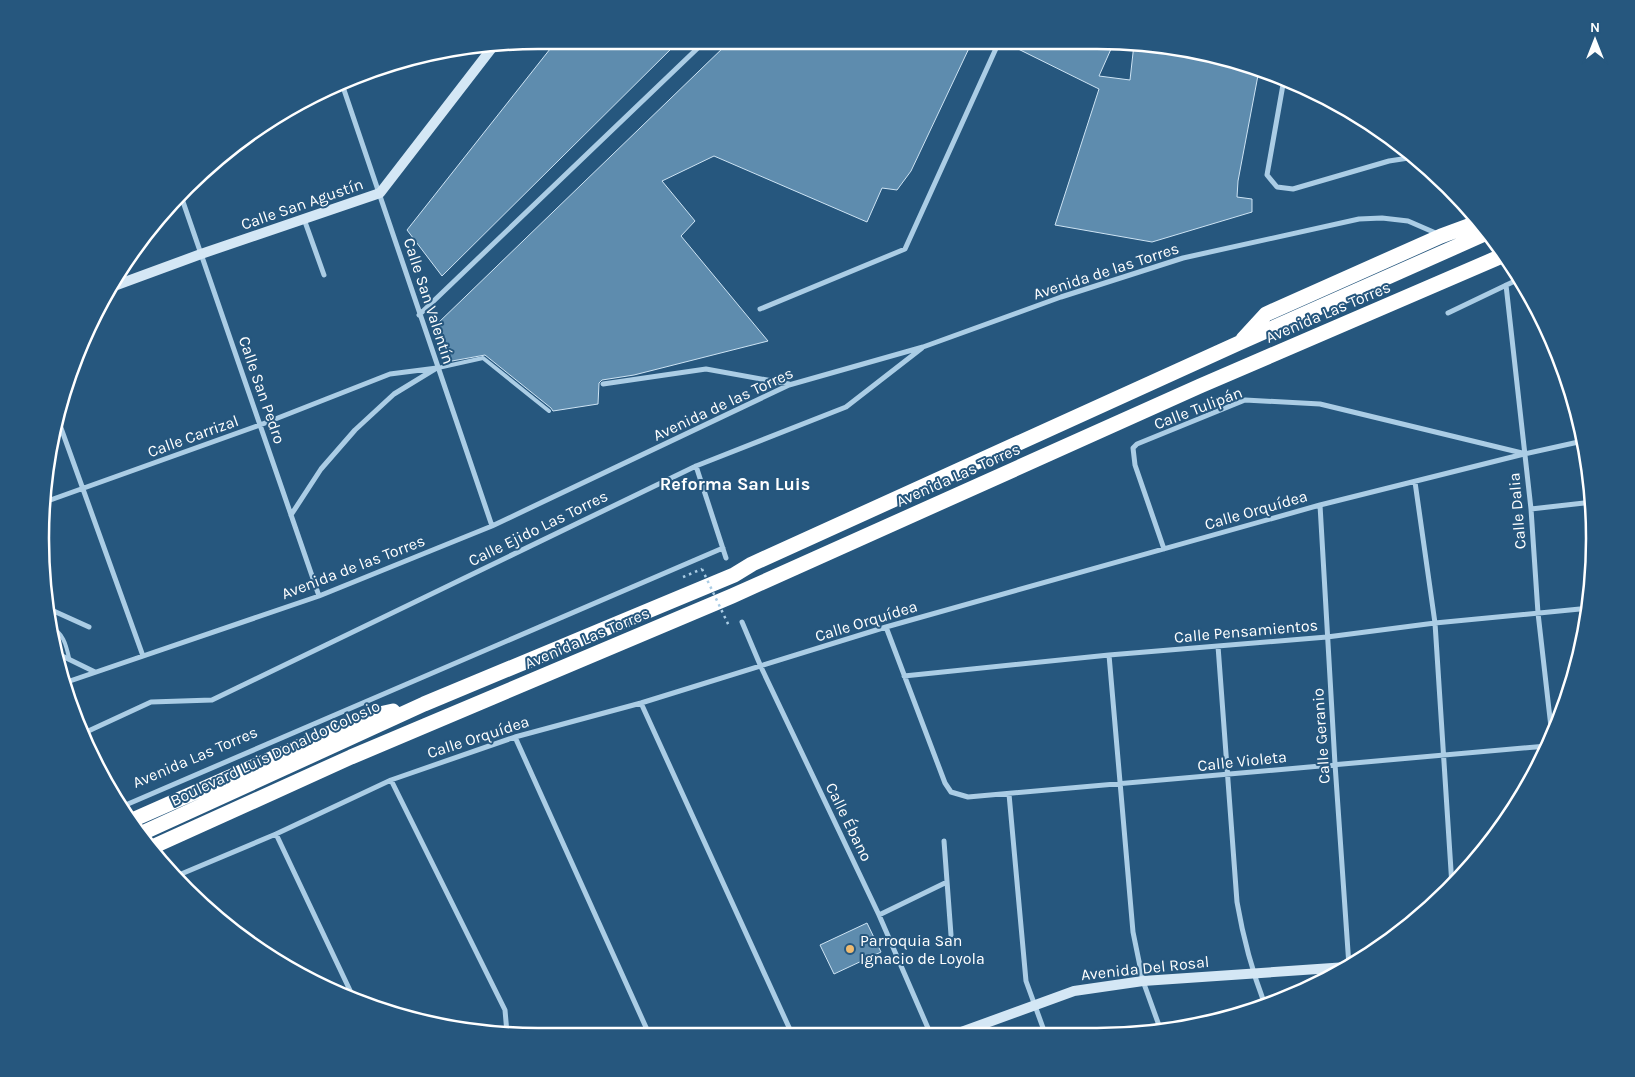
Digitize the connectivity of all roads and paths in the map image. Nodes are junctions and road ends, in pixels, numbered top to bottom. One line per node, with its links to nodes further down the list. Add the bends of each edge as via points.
1 (697, 49): 21 (street)
2 (996, 49): 19 (street, via 905,249)
3 (488, 52): 7 (street, Calle San Agustín)
4 (1283, 86): 6 (street, via 1267,175 1276,187 1293,189)
5 (344, 89): 7 (street, Calle San Valentín)
6 (1406, 159)
7 (380, 193): 9 (street, Calle San Agustín); 21 (street, Calle San Valentín)
8 (183, 202): 13 (street, Calle San Pedro)
9 (304, 219): 13 (street, Calle San Agustín); 15 (street)
10 (1472, 225): 12 (highway)
11 (1481, 235): 22 (highway, Avenida Las Torres)
12 (1441, 236): 22 (highway, via 1266,314); 23 (street, Avenida de las Torres, via 1408,221 1359,219 1183,258 1061,297)
13 (201, 254): 17 (street, Calle San Agustín); 28 (street, Calle San Pedro)
14 (1498, 258): 68 (highway, Avenida Las Torres, via 1200,386 732,596)
15 (324, 275)
16 (1513, 282): 18 (street)
17 (120, 284)
18 (1506, 285): 20 (street); 31 (street, Calle Dalia)
19 (760, 309)
20 (1448, 313)
21 (419, 315): 24 (street, Calle San Valentín)
22 (1239, 343): 66 (highway, Avenida Las Torres, via 734,575)
23 (923, 347): 26 (street, Avenida de las Torres); 32 (street, Calle Ejido Las Torres, via 846,407)
24 (438, 368): 27 (lane, via 482,358); 28 (street, Calle Carrizal, via 390,374); 39 (street, via 394,394 355,430 322,469); 40 (street, Calle San Valentín)
25 (602, 384): 26 (street, via 706,368)
26 (789, 385): 40 (street, Avenida de las Torres)
27 (548, 411)
28 (260, 425): 34 (street, Calle Carrizal); 39 (street, Calle San Pedro)
29 (61, 428): 34 (street)
30 (1577, 442): 31 (street, Calle Orquídea)
31 (1524, 454): 33 (street, Calle Orquídea); 38 (street, Calle Dalia); 42 (street, Calle Tulipán, via 1320,404 1245,400 1133,448 1135,465)
32 (696, 466): 41 (street); 69 (street, Calle Ejido Las Torres, via 212,700 151,702)
33 (1415, 482): 37 (street, Calle Orquídea); 50 (street)
34 (83, 488): 35 (street, Calle Carrizal); 59 (street)
35 (51, 500)
36 (1585, 503): 38 (street)
37 (1320, 505): 42 (street, Calle Orquídea); 55 (street, Calle Geranio)
38 (1531, 509): 48 (street, Calle Dalia)
39 (291, 515): 45 (street, Calle San Pedro)
40 (492, 526): 45 (street, Avenida de las Torres)
41 (723, 548): 43 (street); 78 (street, Avenida Las Torres)
42 (1164, 549): 53 (street, Calle Orquídea)
43 (726, 558)
44 (683, 577): 51 (path, bridge, via 702,569)
45 (319, 596): 59 (street, Avenida de las Torres)
46 (1581, 609): 48 (street, Calle Pensamientos)
47 (54, 611): 52 (street)
48 (1538, 613): 50 (street, Calle Pensamientos); 67 (street, Calle Dalia)
49 (742, 622): 61 (street, Calle Ébano)
50 (1435, 623): 55 (street, Calle Pensamientos); 72 (street)
51 (728, 626)
52 (89, 627)
53 (886, 627): 61 (street, Calle Orquídea); 63 (street)
54 (58, 632): 60 (lane, via 66,643)
55 (1327, 637): 56 (street, Calle Pensamientos); 73 (street, Calle Geranio)
56 (1218, 646): 57 (street, Calle Pensamientos); 74 (street)
57 (1109, 655): 63 (street, Calle Pensamientos); 76 (street)
58 (63, 656): 60 (street)
59 (143, 656): 62 (street, Avenida de las Torres)
60 (69, 658): 62 (street)
61 (761, 667): 65 (street, Calle Orquídea); 88 (street, Calle Ébano)
62 (95, 672): 64 (street, Avenida de las Torres)
63 (904, 676): 77 (street, Calle Violeta, via 951,792 968,798)
64 (70, 681)
65 (641, 703): 70 (street, Calle Orquídea); 100 (street)
66 (424, 704): 79 (highway, via 366,717); 80 (highway, Boulevard Luis Donaldo Colosio)
67 (1550, 722)
68 (424, 725): 83 (highway, Boulevard Luis Donaldo Colosio); 84 (highway, via 392,749)
69 (88, 731)
70 (515, 737): 75 (street, Calle Orquídea); 99 (street)
71 (1540, 747): 72 (street, Calle Violeta)
72 (1443, 754): 73 (street, Calle Violeta); 86 (street)
73 (1335, 764): 74 (street, Calle Violeta); 90 (street, Calle Geranio)
74 (1227, 775): 76 (street, Calle Violeta); 92 (street, via 1237,902)
75 (391, 780): 81 (street, Calle Orquídea); 98 (street, via 505,1010)
76 (1119, 784): 77 (street, Calle Violeta); 93 (street, via 1133,932)
77 (1009, 794): 96 (street, via 1026,981)
78 (127, 804)
79 (136, 818)
80 (146, 831)
81 (276, 834): 85 (street, Calle Orquídea); 94 (street)
82 (944, 841): 87 (street)
83 (157, 845)
84 (162, 852)
85 (182, 874)
86 (1451, 876)
87 (947, 882): 88 (street); 89 (street)
88 (879, 914): 101 (street, Calle Ébano)
89 (952, 935)
90 (1348, 959)
91 (1333, 967): 92 (street, Avenida Del Rosal)
92 (1253, 974): 93 (street, Avenida Del Rosal); 95 (street)
93 (1143, 981): 96 (street, Avenida Del Rosal, via 1074,991); 97 (street)
94 (350, 991)
95 (1263, 999)
96 (1035, 1006): 102 (street, Avenida Del Rosal); 103 (street)
97 (1159, 1024)
98 (506, 1027)
99 (646, 1028)
100 (789, 1028)
101 (928, 1028)
102 (973, 1028)
103 (1043, 1028)

